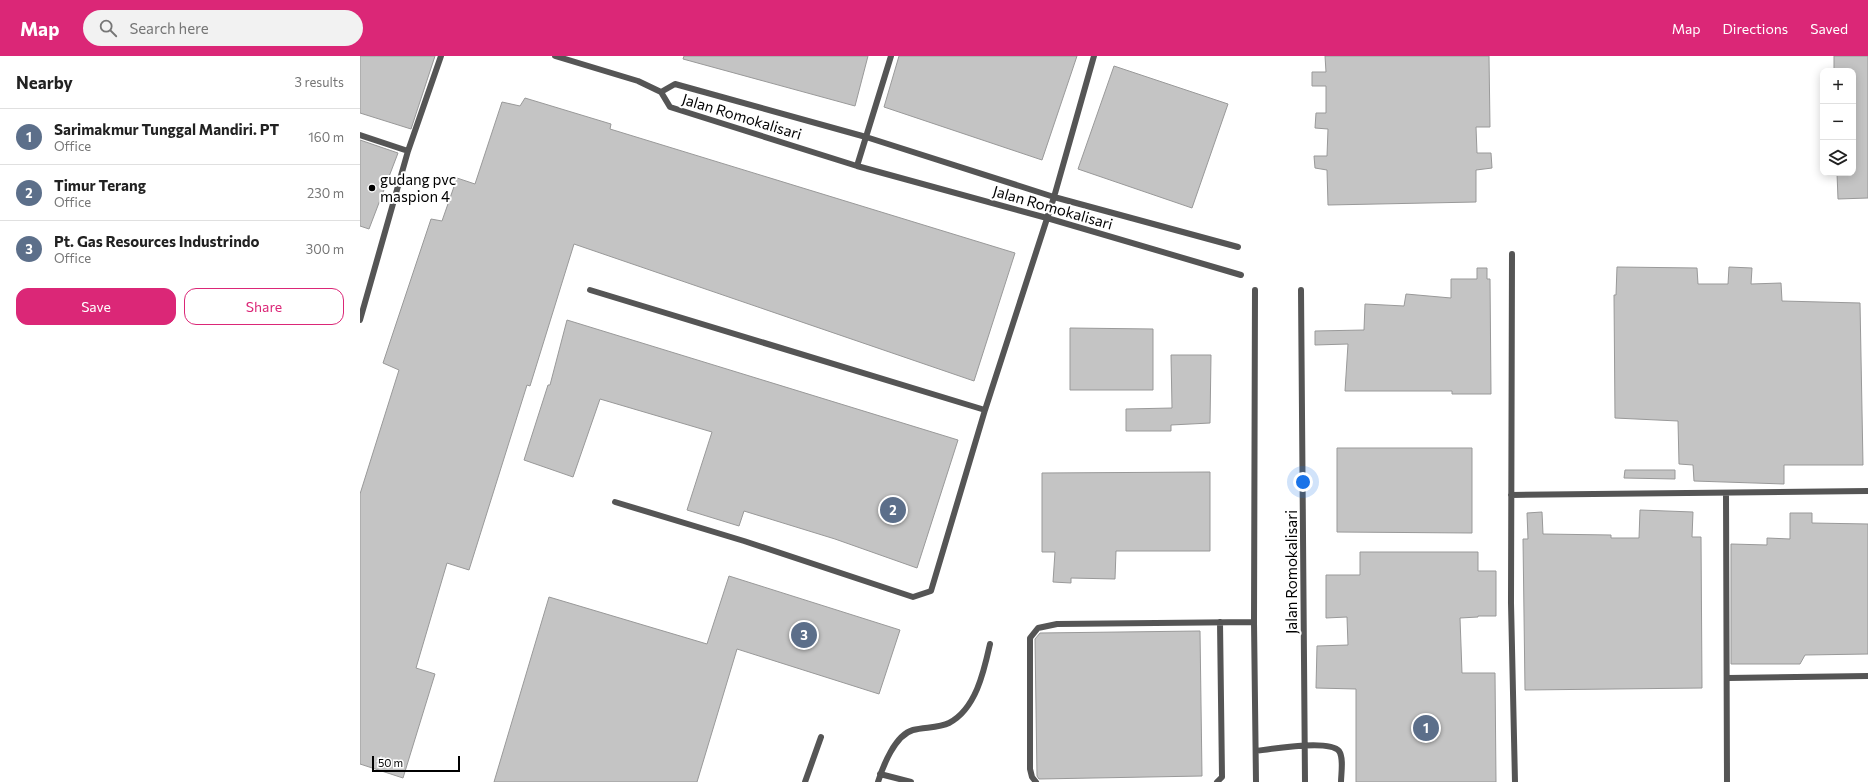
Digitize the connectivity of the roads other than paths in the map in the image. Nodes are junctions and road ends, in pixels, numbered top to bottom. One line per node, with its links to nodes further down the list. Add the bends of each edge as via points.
1 (441, 56): 8 (lane)
2 (555, 56): 5 (lane, via 638,81)
3 (890, 56): 7 (lane)
4 (1094, 56): 10 (lane)
5 (661, 92): 7 (lane, Jalan Romokalisari, via 675,84); 9 (lane, Jalan Romokalisari, via 670,107)
6 (360, 135): 8 (lane)
7 (866, 137): 9 (lane); 10 (lane, Jalan Romokalisari)
8 (408, 151): 18 (lane)
9 (857, 166): 11 (lane, Jalan Romokalisari)
10 (1054, 197): 11 (lane); 12 (lane, Jalan Romokalisari)
11 (1047, 218): 14 (lane, Jalan Romokalisari); 19 (lane)
12 (1238, 247)
13 (1512, 254): 22 (lane)
14 (1242, 275)
15 (590, 290): 19 (lane)
16 (1255, 290): 25 (lane)
17 (1301, 290): 30 (lane, Jalan Romokalisari)
18 (360, 320)
19 (985, 410): 23 (lane, via 931,591 913,597 744,541)
20 (1868, 491): 21 (lane)
21 (1726, 493): 22 (lane); 28 (lane)
22 (1511, 495): 41 (lane)
23 (615, 502)
24 (1220, 622): 25 (lane); 36 (lane, via 1057,624 1038,628 1030,638 1030,769); 37 (lane, via 1222,777)
25 (1254, 622): 31 (lane)
26 (990, 644): 32 (lane, via 985,668 971,704 949,723 910,731 892,748)
27 (1868, 676): 28 (lane)
28 (1728, 678): 42 (lane)
29 (821, 737): 33 (lane)
30 (1305, 746): 31 (lane); 39 (lane, Jalan Romokalisari); 40 (lane, via 1336,748 1341,754)
31 (1256, 751): 38 (lane)
32 (880, 774): 34 (lane); 35 (lane)
33 (805, 782)
34 (878, 782)
35 (911, 782)
36 (1036, 782)
37 (1217, 782)
38 (1256, 782)
39 (1305, 782)
40 (1341, 782)
41 (1515, 782)
42 (1727, 782)

